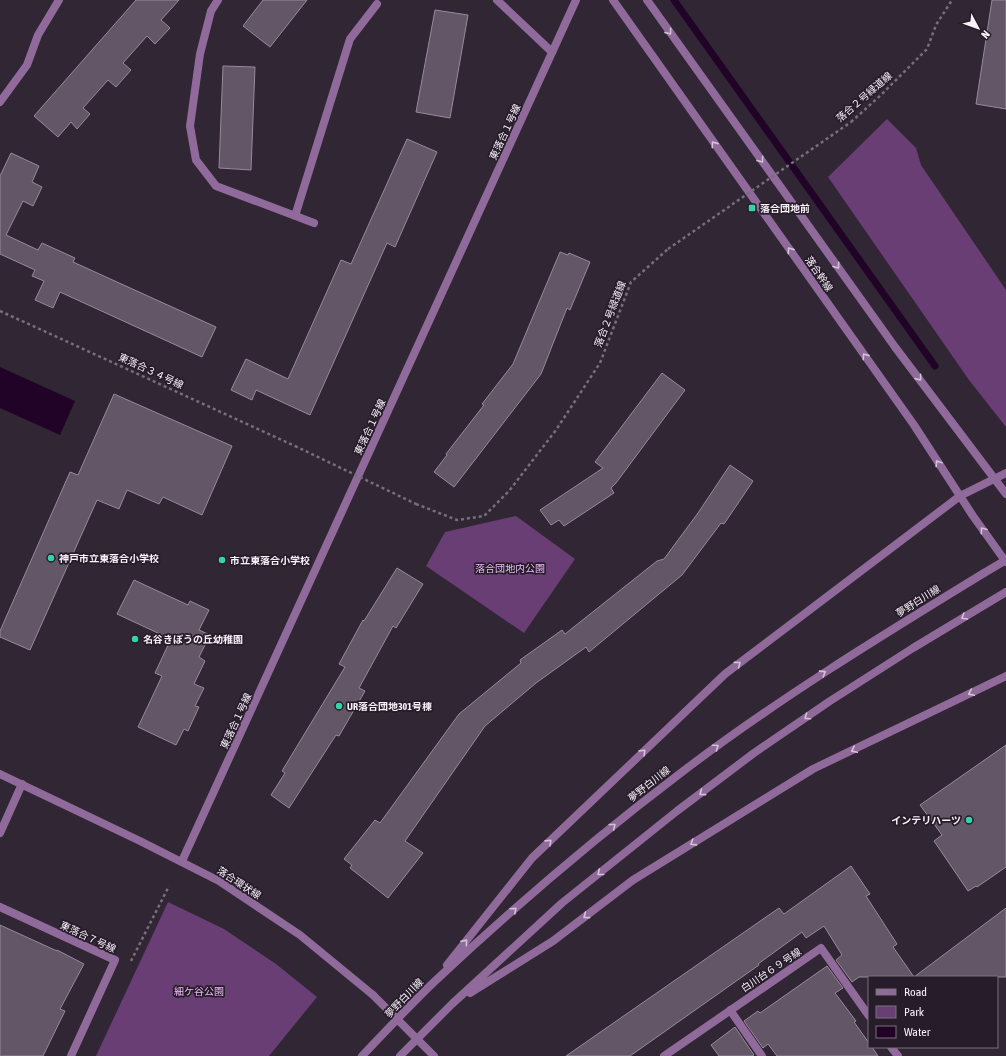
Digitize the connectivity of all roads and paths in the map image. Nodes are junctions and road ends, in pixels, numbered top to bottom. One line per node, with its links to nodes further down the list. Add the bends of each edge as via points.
1 (59, 0): 10 (street, via 38,35 27,65)
2 (218, 0): 11 (street, via 212,11 200,54 190,126 196,160 216,186)
3 (497, 0): 9 (street)
4 (576, 0): 9 (street, 東落合１号線)
5 (613, 0): 18 (street, 落合幹線, one-way to 5, via 914,425)
6 (647, 0): 16 (street, 落合幹線, one-way to 16, via 895,347)
7 (952, 0): 14 (path, 落合２号緑道線, bridge, via 936,25 927,49 851,122 668,249 630,282 600,363 556,430 509,491 484,516 457,520 416,504)
8 (377, 4): 11 (street, via 350,39)
9 (552, 52): 25 (street, 東落合１号線)
10 (0, 102)
11 (295, 216): 12 (street)
12 (314, 223)
13 (0, 311): 14 (path, 東落合３４号線)
14 (295, 446)
15 (1006, 473): 16 (street)
16 (994, 478): 17 (street, 落合幹線); 18 (street)
17 (1006, 494)
18 (960, 496): 19 (street, 落合幹線, one-way to 18); 29 (street, one-way to 18, via 532,858 725,674)
19 (1006, 561): 29 (street, 夢野白川線, one-way to 19, bridge, via 549,879 684,770 786,697 869,643)
20 (1006, 592): 30 (street, one-way to 30, via 913,648 742,762 562,903)
21 (1006, 676): 30 (street, one-way to 30, via 813,769 633,880 553,941)
22 (0, 774): 23 (street, 落合環状線)
23 (22, 784): 24 (street); 25 (street, 落合環状線)
24 (0, 832)
25 (182, 861): 37 (street, 落合環状線, bridge, via 219,881 300,935 373,995)
26 (169, 886): 28 (path, via 128,965)
27 (0, 907): 28 (street, 東落合７号線)
28 (115, 960): 34 (street, 東落合７号線)
29 (432, 983): 35 (street, 夢野白川線)
30 (452, 1004): 36 (street)
31 (730, 1010): 32 (street, 白川台６９号線, via 821,948); 38 (street, 白川台６９号線); 39 (street)
32 (868, 1015)
33 (892, 1048): 40 (street)
34 (71, 1056)
35 (362, 1056)
36 (400, 1056)
37 (434, 1056)
38 (664, 1056)
39 (762, 1056)
40 (898, 1056)

